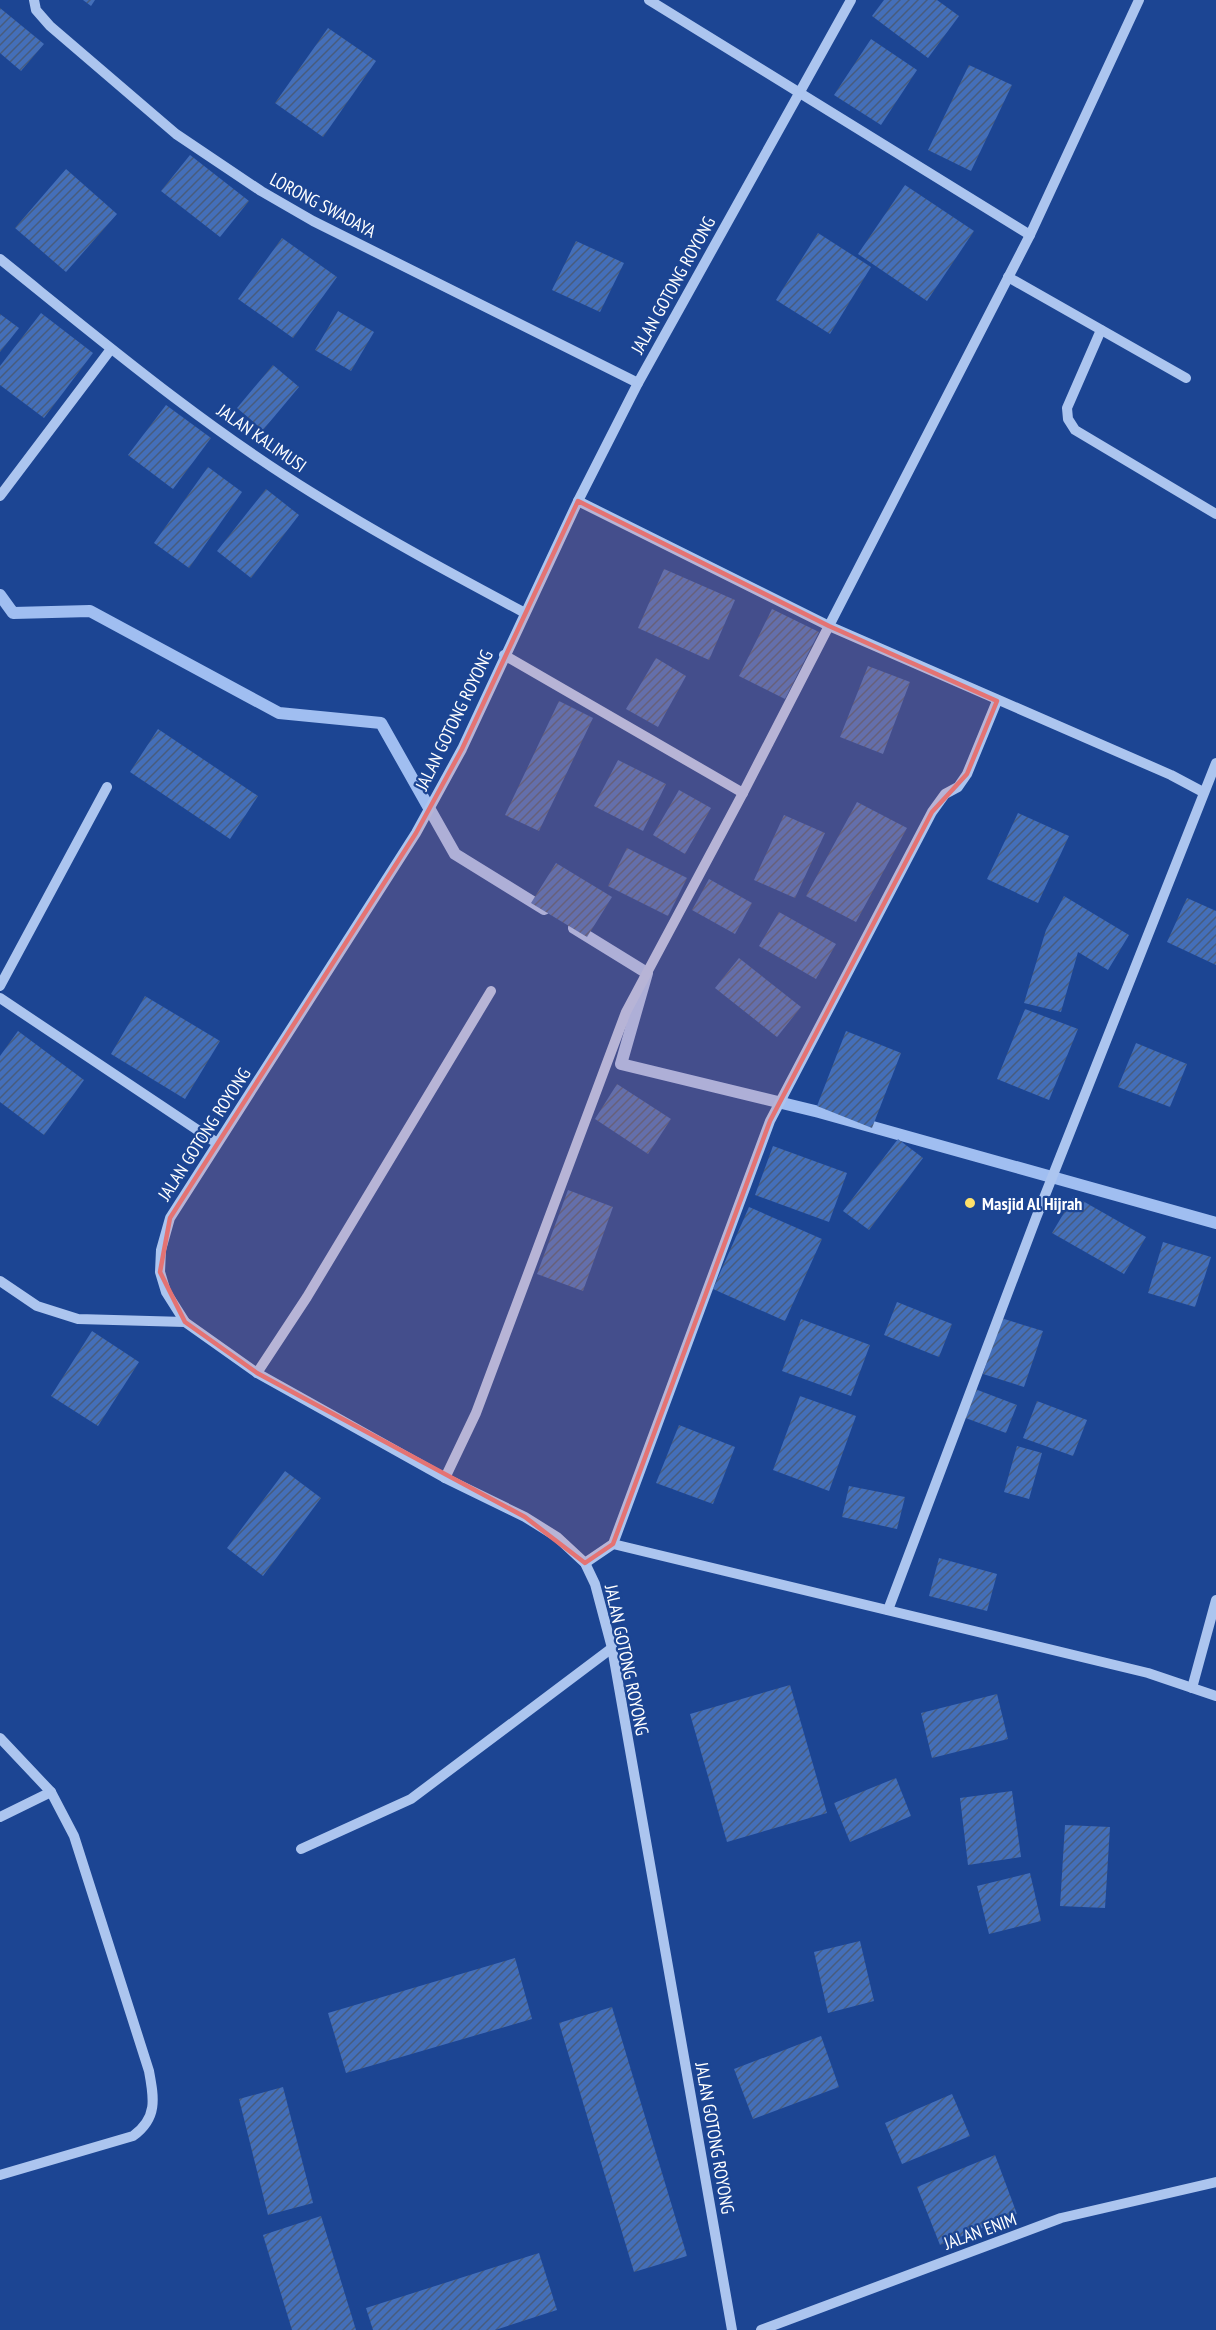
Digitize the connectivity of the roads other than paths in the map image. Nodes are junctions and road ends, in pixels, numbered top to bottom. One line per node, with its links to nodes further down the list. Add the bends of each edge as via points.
1 (34, 0): 12 (street, LORONG SWADAYA, via 36,10 50,26 176,134 261,191 313,221)
2 (649, 0): 5 (street)
3 (851, 0): 5 (street, JALAN GOTONG ROYONG)
4 (1139, 0): 6 (street)
5 (798, 91): 6 (street); 12 (street, JALAN GOTONG ROYONG)
6 (1030, 235): 8 (street)
7 (0, 260): 10 (street, JALAN KALIMUSI)
8 (1008, 277): 9 (street); 17 (street)
9 (1101, 330): 11 (street); 15 (street, via 1066,408 1068,419 1075,429 1107,451)
10 (111, 349): 13 (street); 16 (street, JALAN KALIMUSI, via 313,494 423,559)
11 (1186, 378)
12 (638, 383): 14 (street, JALAN GOTONG ROYONG)
13 (0, 496)
14 (578, 501): 16 (street, JALAN GOTONG ROYONG); 17 (street)
15 (1216, 514)
16 (525, 612): 18 (street, JALAN GOTONG ROYONG)
17 (830, 626): 19 (street); 23 (street)
18 (504, 655): 23 (street); 27 (street, JALAN GOTONG ROYONG, via 462,749 416,833)
19 (997, 701): 22 (street); 32 (street, via 968,774 932,812 770,1121)
20 (1216, 763): 22 (street)
21 (107, 787): 24 (street)
22 (1203, 792): 35 (street)
23 (743, 793): 31 (street, via 626,1012 476,1413)
24 (0, 986)
25 (491, 991): 30 (street)
26 (0, 998): 27 (street)
27 (217, 1143): 29 (street, JALAN GOTONG ROYONG, via 170,1218 161,1250 160,1272 166,1292)
28 (0, 1281): 29 (street, via 37,1306 78,1319)
29 (185, 1322): 30 (street, JALAN GOTONG ROYONG)
30 (257, 1373): 31 (street, JALAN GOTONG ROYONG)
31 (446, 1478): 33 (street, JALAN GOTONG ROYONG, via 525,1517 557,1537)
32 (613, 1544): 33 (street); 35 (street)
33 (585, 1563): 36 (street, JALAN GOTONG ROYONG, via 595,1584)
34 (1216, 1599): 37 (street)
35 (888, 1610): 37 (street, via 1148,1673)
36 (612, 1648): 42 (street, via 411,1799); 45 (street, JALAN GOTONG ROYONG)
37 (1192, 1688): 38 (street)
38 (1216, 1696)
39 (0, 1738): 40 (street)
40 (51, 1792): 41 (street); 43 (street, via 74,1836 93,1890 155,2102 152,2117 133,2136)
41 (0, 1817)
42 (301, 1849)
43 (0, 2175)
44 (1216, 2182): 46 (street, JALAN ENIM, via 1061,2218)
45 (732, 2330)
46 (761, 2330)

